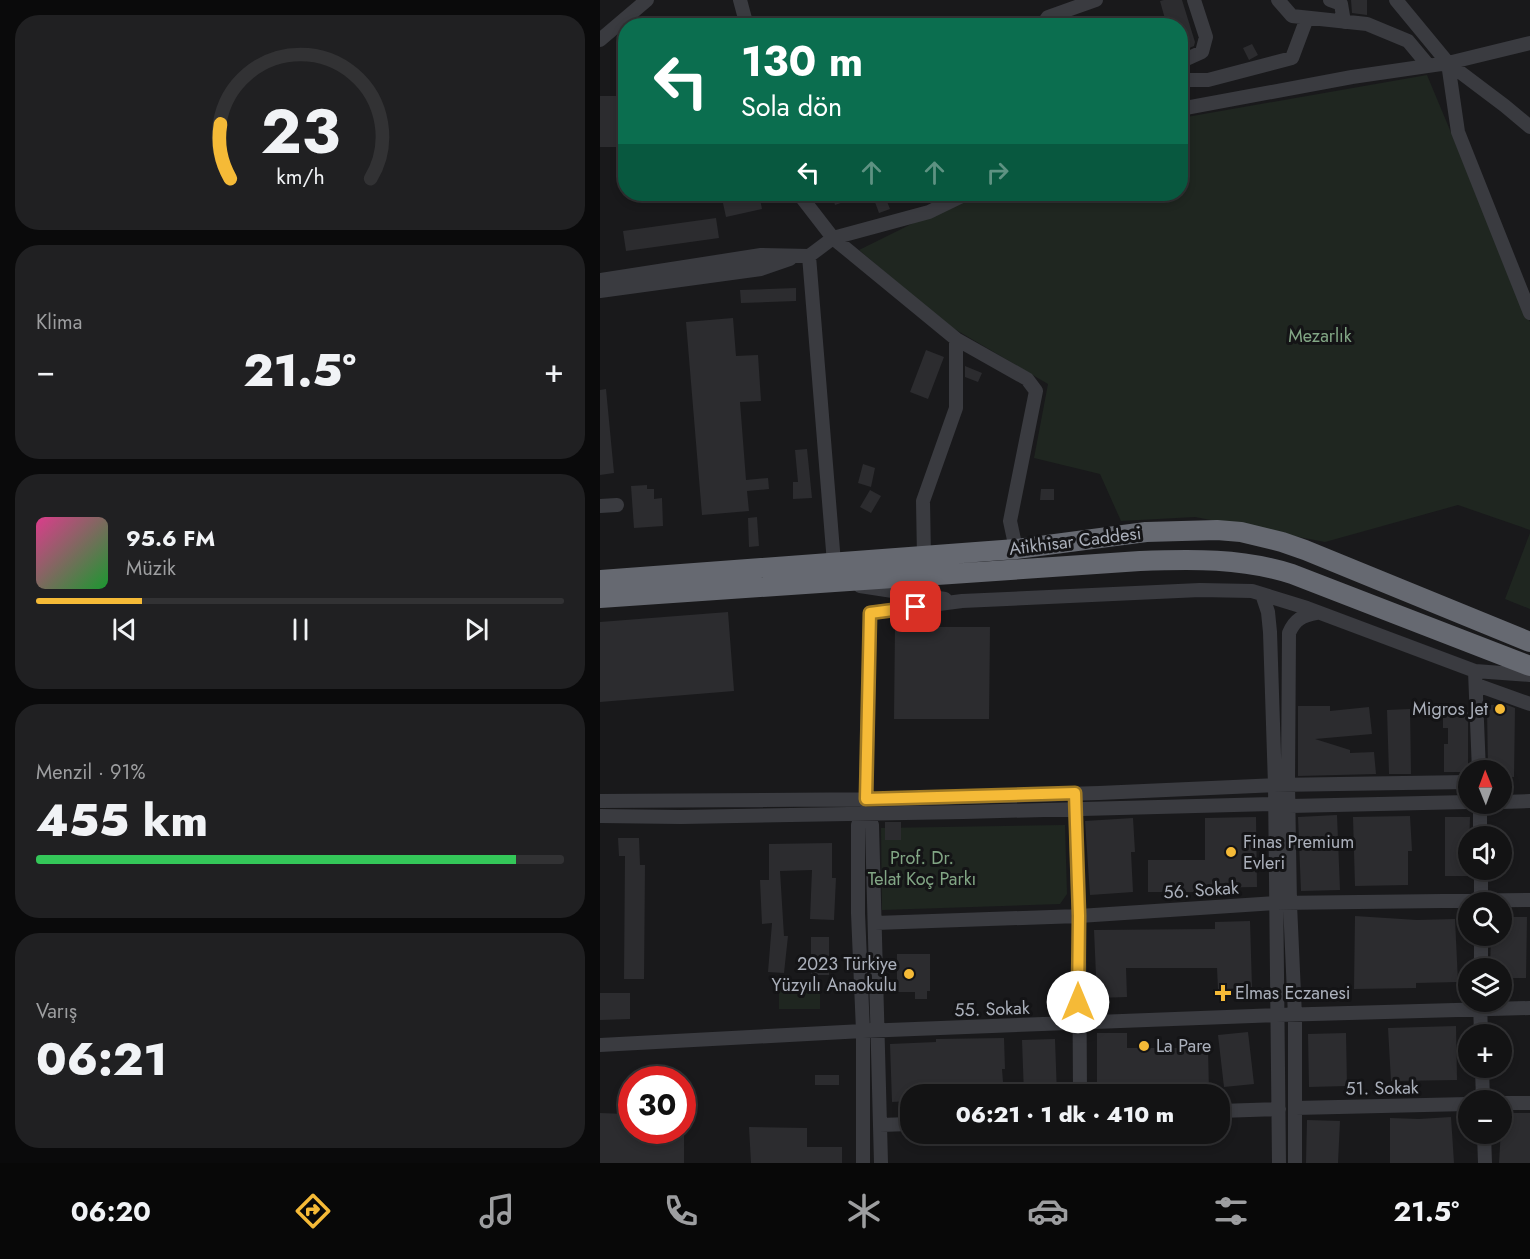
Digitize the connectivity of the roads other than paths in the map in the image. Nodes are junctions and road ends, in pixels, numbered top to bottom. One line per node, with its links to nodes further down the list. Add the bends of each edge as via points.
1 (647, 0): 8 (street)
2 (740, 0): 9 (street)
3 (1096, 0): 10 (street)
4 (1194, 0): 16 (street, via 1206,37 1202,52)
5 (1278, 0): 11 (street, via 1292,16)
6 (1330, 0): 12 (street, via 1341,4)
7 (1396, 0): 17 (street)
8 (626, 18)
9 (745, 18)
10 (1047, 18)
11 (1307, 18): 12 (street); 19 (street, via 1292,58 1208,80)
12 (1344, 22): 18 (street, via 1367,24 1408,41)
13 (618, 25): 14 (street)
14 (600, 40)
15 (1530, 43): 17 (street)
16 (1188, 58)
17 (1448, 63): 18 (street); 21 (street); 28 (street, via 1458,132)
18 (1428, 65): 20 (street)
19 (1188, 80)
20 (1188, 108)
21 (1530, 127)
22 (804, 201): 24 (street)
23 (952, 201): 24 (street, via 929,212)
24 (833, 238): 25 (street); 29 (street)
25 (802, 257): 26 (street, via 761,255); 27 (street, via 761,269); 34 (street)
26 (600, 280)
27 (600, 291)
28 (1530, 313)
29 (956, 339): 32 (street, via 1027,379 1036,391 1010,521); 33 (street, via 956,408 923,501)
30 (617, 505): 31 (street)
31 (600, 506)
32 (1016, 549): 33 (highway, Atikhisar Caddesi); 42 (highway, Atikhisar Caddesi, via 1146,532 1240,532 1305,550)
33 (924, 557): 34 (highway, Atikhisar Caddesi)
34 (837, 572): 36 (highway, Atikhisar Caddesi); 39 (highway, Atikhisar Caddesi); 40 (street, via 858,586); 43 (highway, Atikhisar Caddesi, via 1200,559 1250,563 1302,578)
35 (600, 573): 36 (highway)
36 (656, 576): 37 (highway, Atikhisar Caddesi)
37 (600, 580)
38 (1262, 594): 40 (street, via 1200,590); 41 (street); 49 (street, via 1268,612)
39 (600, 597)
40 (962, 601): 51 (street, via 870,613)
41 (1318, 612): 45 (street); 49 (street, via 1299,617 1288,633)
42 (1530, 642)
43 (1530, 666)
44 (1530, 675): 45 (street)
45 (1476, 678): 46 (street); 47 (street)
46 (1530, 704)
47 (1479, 760)
48 (1458, 782): 49 (street)
49 (1282, 785): 50 (street); 56 (street); 57 (street)
50 (1075, 793): 51 (street); 58 (street)
51 (866, 799): 52 (street)
52 (600, 801)
53 (1530, 801): 55 (street)
54 (1458, 802): 57 (street)
55 (1512, 802)
56 (1275, 804): 57 (street); 58 (street); 64 (street)
57 (1290, 806): 64 (street)
58 (1076, 809): 59 (street); 65 (street)
59 (864, 813): 60 (street); 66 (street, via 872,825); 73 (street, via 858,825 858,913)
60 (600, 816)
61 (1530, 900): 62 (street, 56. Sokak)
62 (1512, 901)
63 (1458, 902): 64 (street, 56. Sokak)
64 (1283, 903): 65 (street, 56. Sokak); 70 (street); 71 (street)
65 (1079, 916): 66 (street, 56. Sokak); 72 (street)
66 (875, 922): 73 (street)
67 (1458, 1007): 71 (street, 55. Sokak)
68 (1512, 1007): 69 (street, 55. Sokak)
69 (1530, 1008)
70 (1278, 1015): 71 (street, 55. Sokak); 72 (street, 55. Sokak); 80 (street)
71 (1294, 1016): 79 (street)
72 (1078, 1024): 73 (street, 55. Sokak); 75 (street)
73 (870, 1031): 74 (street, 55. Sokak); 83 (street); 85 (street)
74 (600, 1045)
75 (1080, 1084)
76 (1512, 1103): 77 (street)
77 (1530, 1103)
78 (1458, 1104): 79 (street, 51. Sokak)
79 (1295, 1108): 88 (street)
80 (1279, 1109): 81 (street); 87 (street)
81 (1230, 1111)
82 (900, 1124): 83 (street)
83 (880, 1125): 86 (street)
84 (1484, 1144): 89 (street)
85 (863, 1163)
86 (881, 1163)
87 (1279, 1163)
88 (1295, 1163)
89 (1485, 1163)

